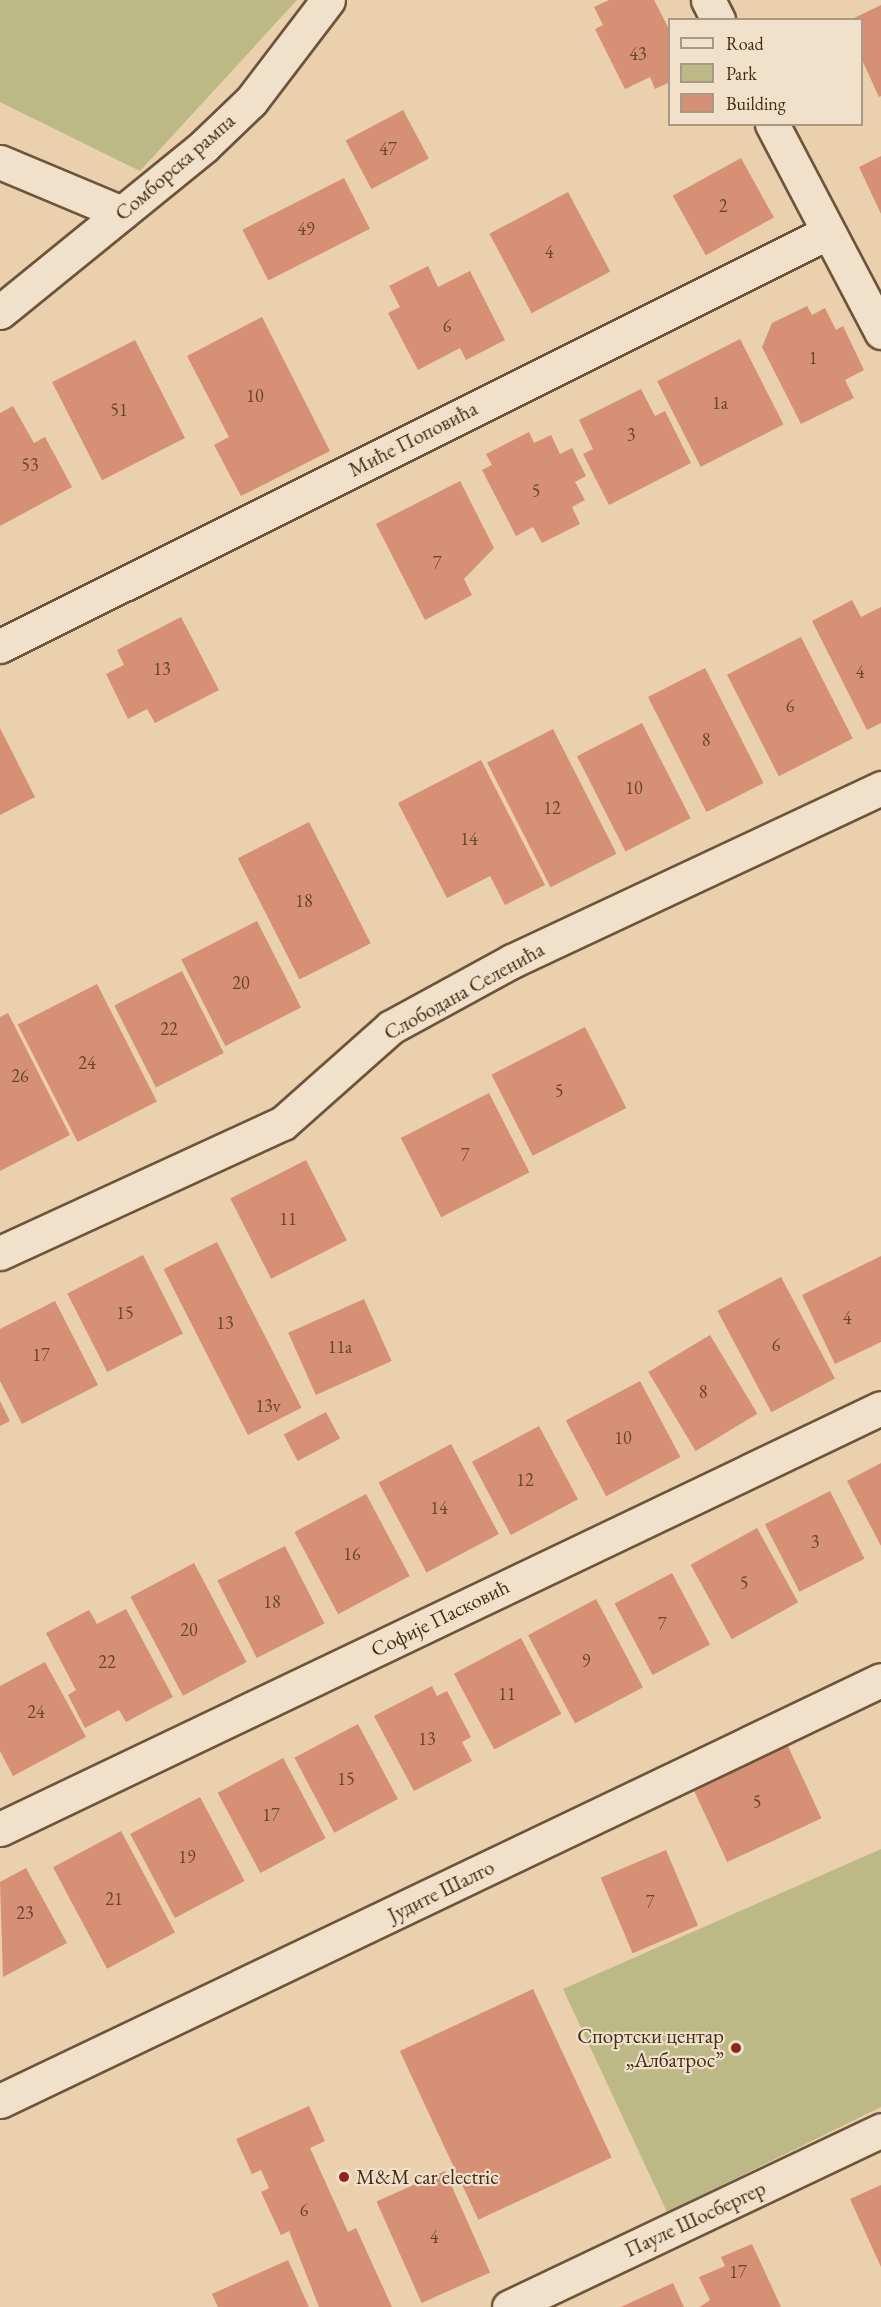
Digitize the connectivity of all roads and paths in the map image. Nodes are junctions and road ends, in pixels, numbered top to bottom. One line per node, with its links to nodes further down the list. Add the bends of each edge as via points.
1 (328, 0): 6 (street, Сомборска рампа, via 251,101)
2 (708, 0): 3 (street)
3 (717, 18)
4 (773, 126): 7 (street)
5 (0, 162): 6 (street)
6 (122, 213): 8 (street, Сомборска рампа)
7 (827, 233): 9 (street); 10 (street, Миће Поповића)
8 (0, 312)
9 (876, 312)
10 (0, 646)
11 (881, 788): 12 (street, Слободана Селенића, via 512,961 391,1027 282,1123)
12 (0, 1253)
13 (881, 1408): 15 (street, Софије Пасковић)
14 (881, 1680): 16 (street, Јудите Шалго)
15 (0, 1829)
16 (0, 2101)
17 (881, 2130): 18 (street, Пауле Шосбергер)
18 (509, 2307)

